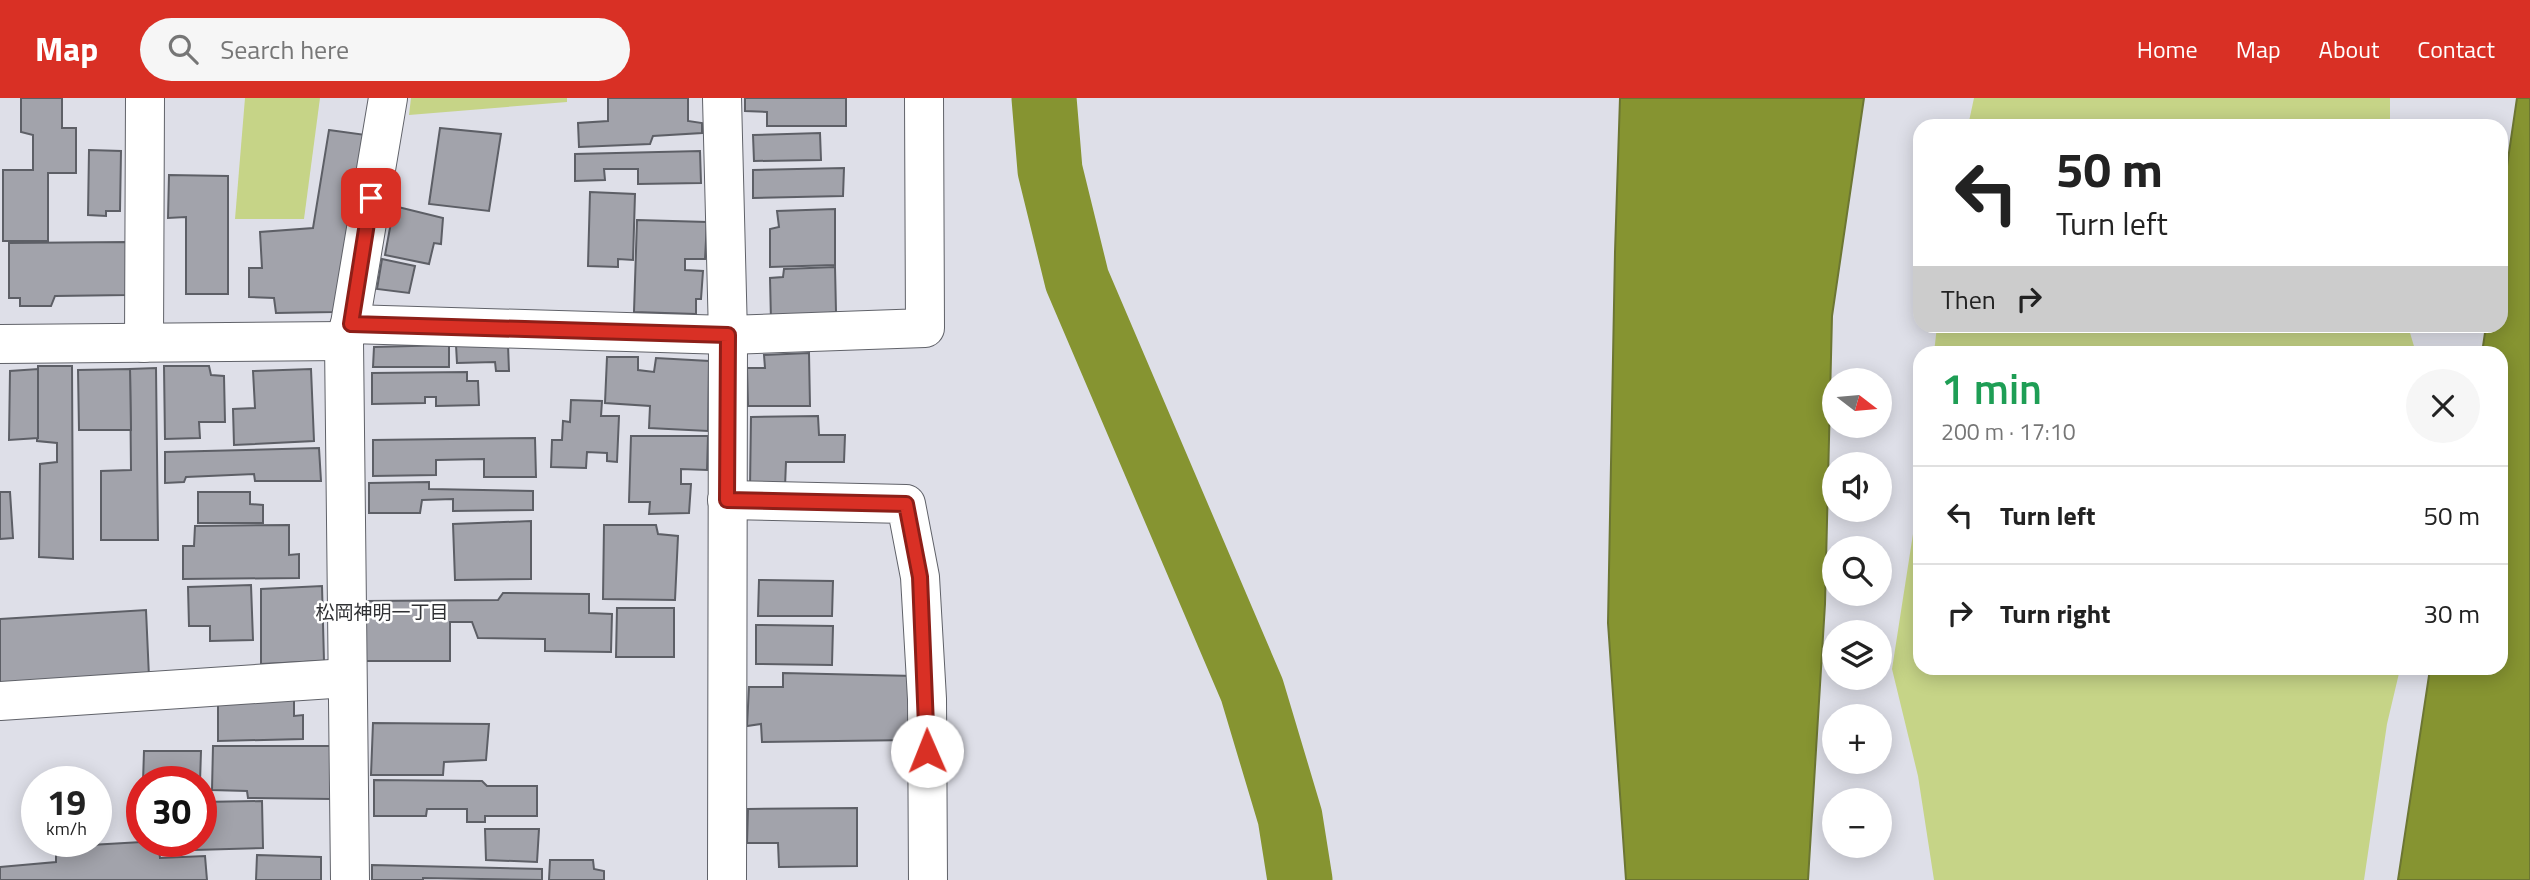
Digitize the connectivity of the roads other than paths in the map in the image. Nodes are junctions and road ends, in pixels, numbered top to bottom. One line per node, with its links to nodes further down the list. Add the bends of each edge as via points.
1 (145, 98): 8 (street)
2 (388, 98): 5 (street)
3 (722, 98): 6 (street)
4 (924, 98): 6 (street, via 925,328)
5 (347, 333): 6 (street); 8 (street); 10 (street)
6 (728, 335): 9 (street)
7 (0, 344): 8 (street)
8 (144, 344)
9 (727, 500): 13 (street); 14 (street, via 906,504 920,577 927,699)
10 (348, 678): 11 (street); 12 (street)
11 (0, 701)
12 (350, 880)
13 (727, 880)
14 (928, 880)

